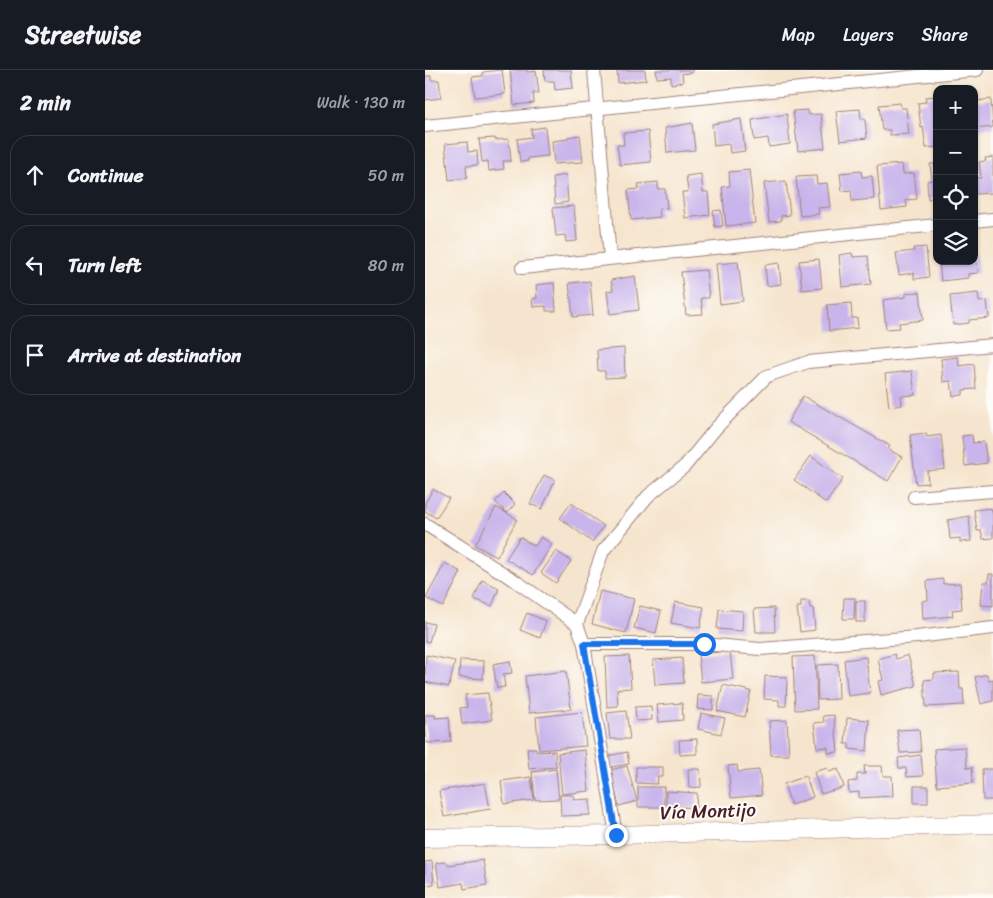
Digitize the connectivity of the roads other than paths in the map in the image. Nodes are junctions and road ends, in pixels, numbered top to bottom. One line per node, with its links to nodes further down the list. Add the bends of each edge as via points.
1 (594, 70): 3 (street)
2 (977, 70): 3 (street)
3 (597, 108): 4 (street); 8 (street)
4 (425, 126)
5 (993, 219): 6 (street)
6 (978, 221)
7 (933, 225): 8 (street)
8 (610, 258): 9 (street)
9 (522, 268)
10 (993, 345): 14 (street, via 808,362 767,376 716,428 685,466 648,496 603,551)
11 (993, 491): 12 (street)
12 (914, 497)
13 (425, 524): 14 (street)
14 (577, 624): 16 (street)
15 (993, 628): 16 (street, via 760,649 704,644)
16 (584, 644): 18 (street)
17 (993, 824): 18 (main road, Vía Montijo)
18 (616, 835): 19 (main road, Vía Montijo)
19 (425, 838)

